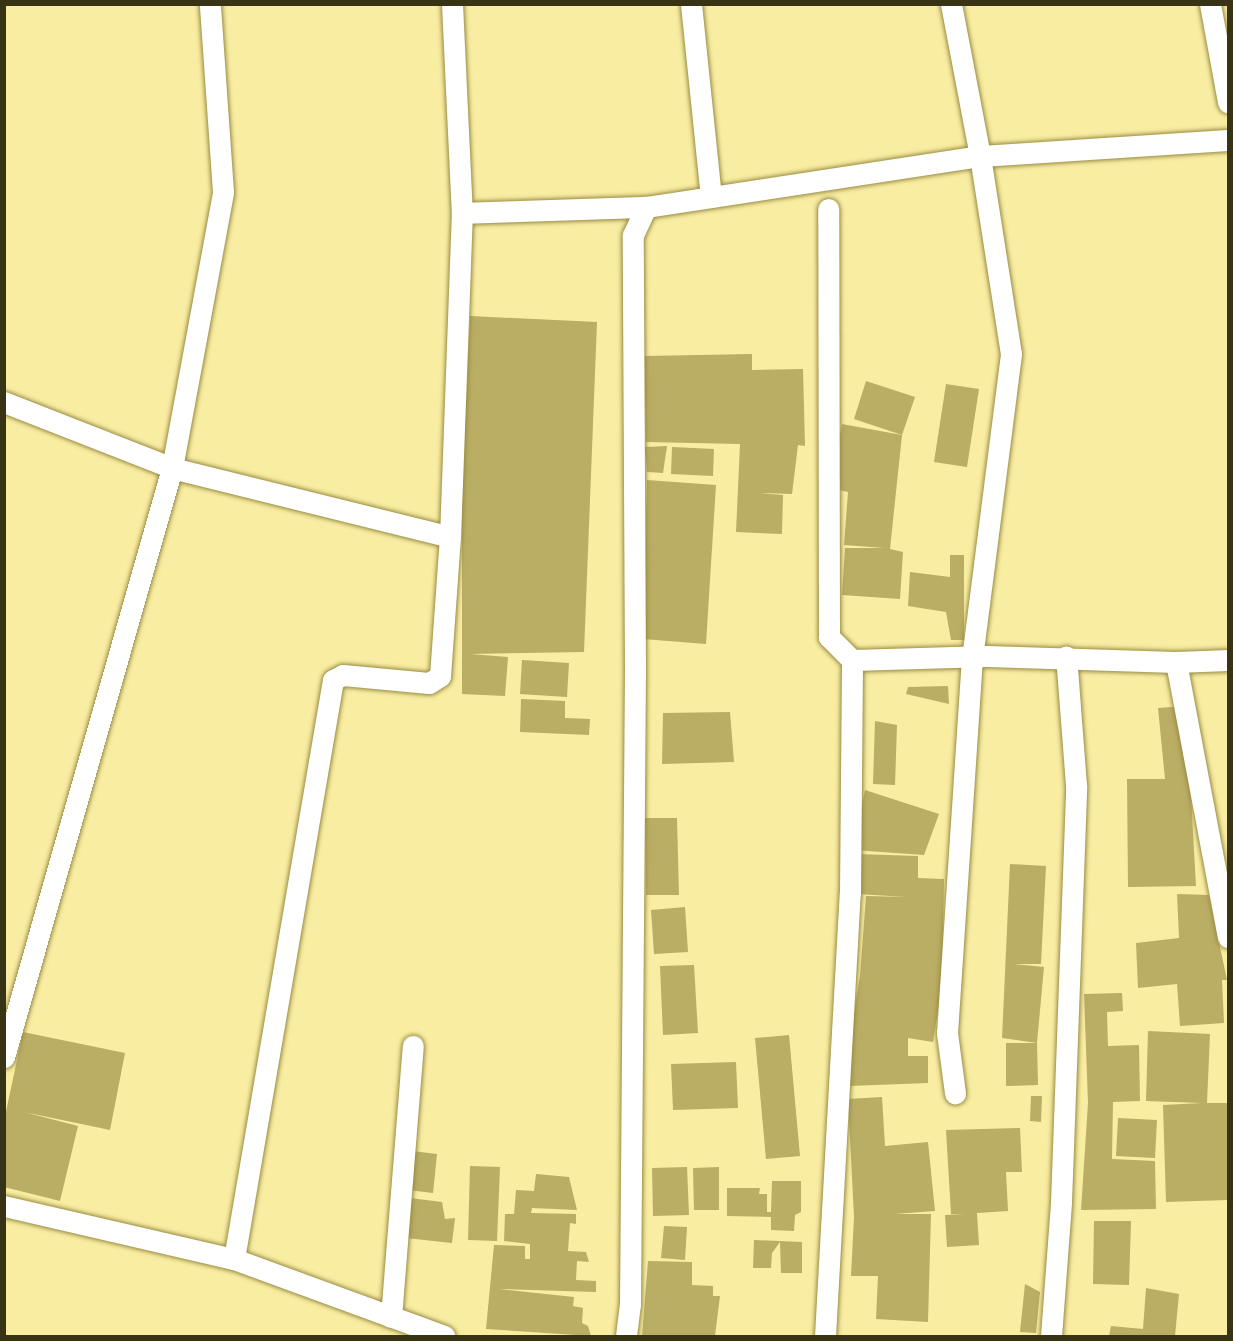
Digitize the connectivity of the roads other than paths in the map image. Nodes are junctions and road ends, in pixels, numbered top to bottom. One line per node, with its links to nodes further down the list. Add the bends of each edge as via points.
1 (210, 4): 14 (street, via 223,192)
2 (452, 4): 12 (street)
3 (691, 4): 9 (street)
4 (951, 4): 8 (street)
5 (1210, 4): 6 (street)
6 (1228, 102)
7 (1228, 140): 8 (street)
8 (980, 156): 9 (street); 17 (street, via 1011,354)
9 (711, 197): 10 (street)
10 (646, 207): 12 (street); 29 (street, via 633,235 635,684 630,1305)
11 (828, 209): 18 (street, via 829,637)
12 (462, 213): 15 (street)
13 (4, 402): 14 (street)
14 (172, 468): 15 (street); 23 (street)
15 (450, 537): 26 (street, via 436,681 343,675 333,680)
16 (1066, 656): 17 (street); 20 (street); 31 (street, via 1076,785 1061,1202)
17 (972, 657): 18 (street); 24 (street, via 947,1033)
18 (852, 660): 30 (street, via 850,893)
19 (1228, 660): 20 (street)
20 (1176, 662): 21 (street)
21 (1228, 937)
22 (413, 1046): 27 (street)
23 (4, 1057)
24 (955, 1093)
25 (4, 1206): 26 (street)
26 (234, 1259): 27 (street)
27 (391, 1317): 28 (street)
28 (444, 1336)
29 (626, 1336)
30 (825, 1336)
31 (1051, 1336)

